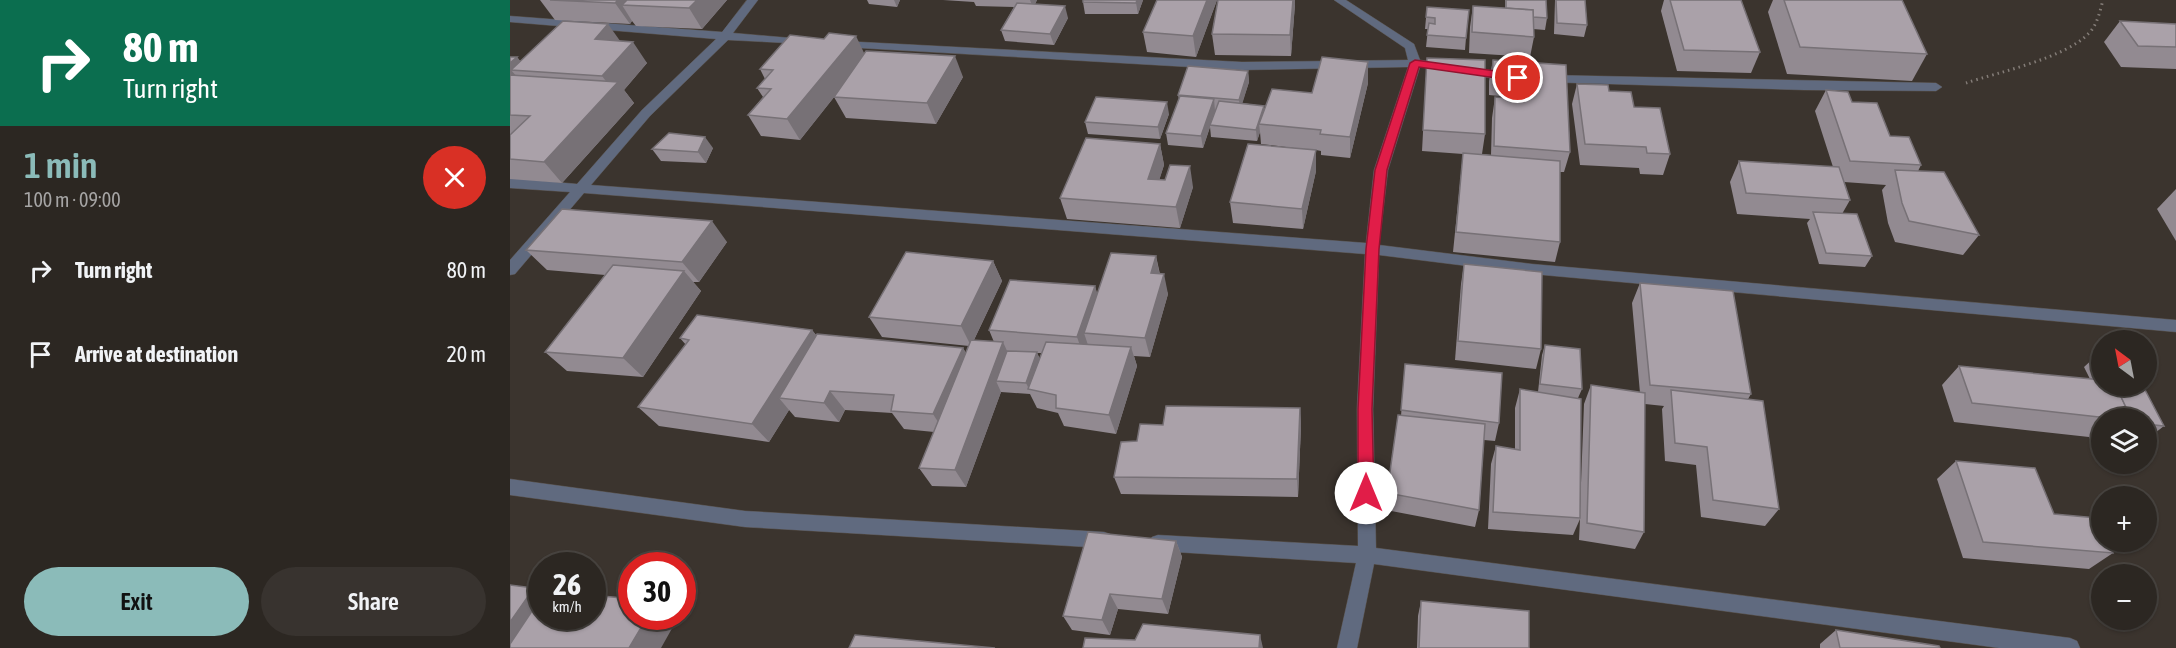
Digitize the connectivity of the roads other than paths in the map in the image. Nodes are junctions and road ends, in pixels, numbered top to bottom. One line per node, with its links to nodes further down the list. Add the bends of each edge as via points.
1 (753, 0): 4 (street)
2 (1339, 0): 5 (street, via 1410,46)
3 (510, 19): 4 (street)
4 (724, 37): 5 (street, via 1242,66); 8 (street, via 646,113)
5 (1415, 63): 6 (street, via 1524,78); 9 (street, via 1381,170)
6 (1936, 87)
7 (510, 183): 8 (street)
8 (580, 190): 9 (street); 10 (street)
9 (1372, 249): 11 (street, via 1532,269); 13 (street, via 1365,409)
10 (510, 270)
11 (2176, 326)
12 (510, 487): 13 (street, via 745,519)
13 (1366, 555): 14 (street); 15 (street)
14 (1347, 648)
15 (2070, 648)

